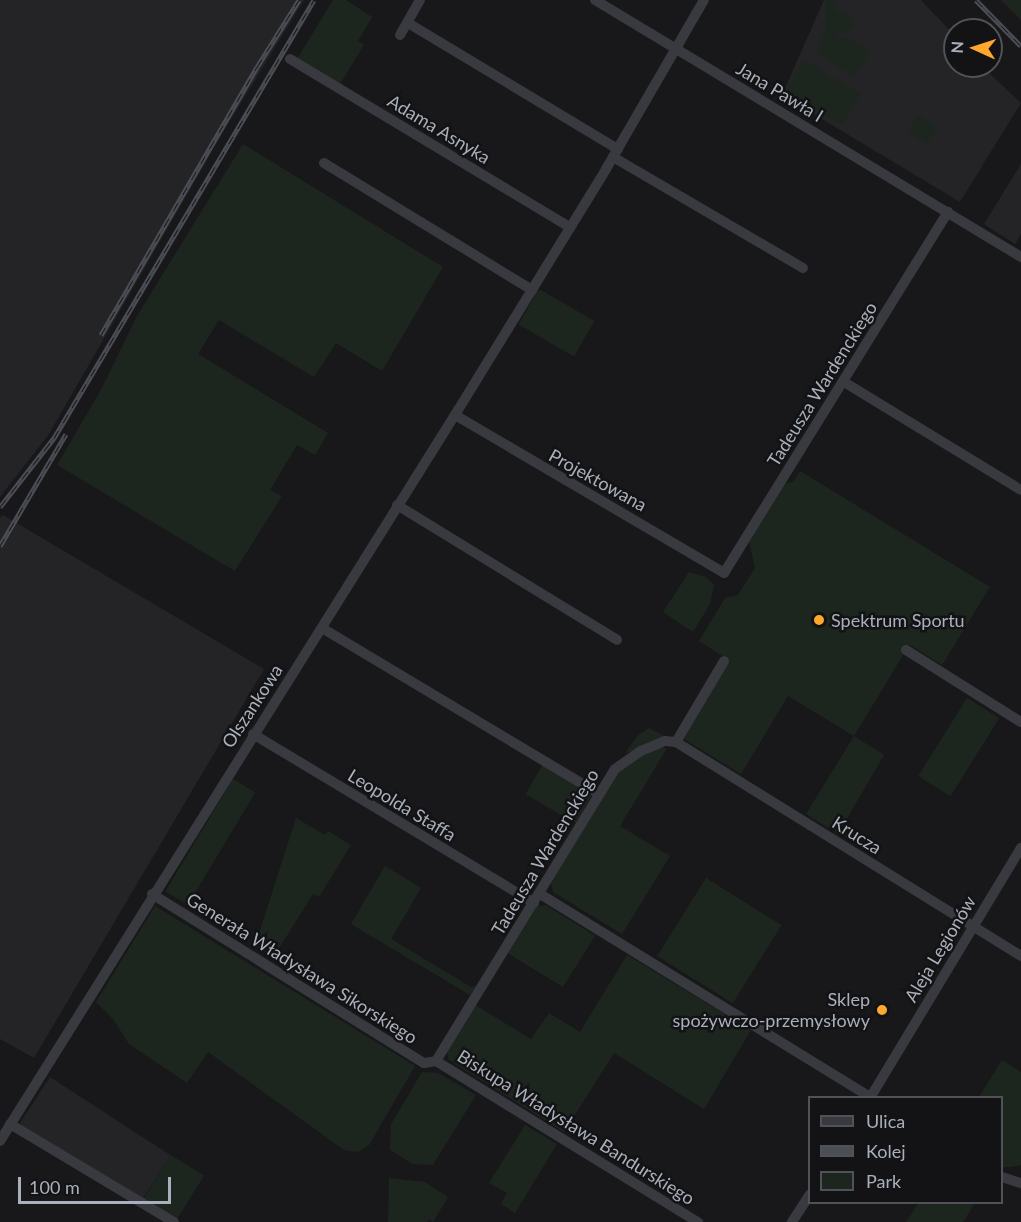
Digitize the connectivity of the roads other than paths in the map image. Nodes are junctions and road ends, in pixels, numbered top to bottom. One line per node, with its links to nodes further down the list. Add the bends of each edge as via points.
1 (420, 0): 4 (street)
2 (595, 0): 6 (street, Jana Pawła I)
3 (704, 0): 6 (street, Olszankowa)
4 (408, 23): 5 (street); 8 (street)
5 (400, 36)
6 (677, 50): 8 (street, Olszankowa); 10 (street, Jana Pawła I)
7 (290, 59): 11 (street, Adama Asnyka)
8 (616, 153): 11 (street, Olszankowa); 13 (street)
9 (324, 163): 14 (street)
10 (948, 212): 12 (street, Jana Pawła I); 15 (street, Tadeusza Wardenckiego)
11 (570, 227): 14 (street, Olszankowa)
12 (1021, 256)
13 (803, 268)
14 (532, 290): 16 (street, Olszankowa)
15 (844, 382): 17 (street); 19 (street, Tadeusza Wardenckiego)
16 (455, 415): 18 (street, Olszankowa); 19 (street, Projektowana)
17 (1021, 490)
18 (397, 506): 20 (street, Olszankowa); 21 (street)
19 (724, 573)
20 (322, 628): 25 (street, Olszankowa); 27 (street)
21 (617, 640)
22 (906, 650): 24 (street)
23 (724, 661): 26 (street)
24 (1021, 723)
25 (253, 734): 29 (street, Olszankowa); 30 (street, Leopolda Staffa)
26 (676, 742): 27 (street, Tadeusza Wardenckiego, via 665,741 621,763); 31 (street, Krucza)
27 (599, 794): 30 (street, Tadeusza Wardenckiego)
28 (1021, 848): 31 (street, Aleja Legionów)
29 (152, 894): 33 (street, Generała Władysława Sikorskiego, via 424,1063); 36 (street, Olszankowa)
30 (537, 898): 33 (street, Tadeusza Wardenckiego); 34 (street, Leopolda Staffa)
31 (973, 927): 32 (street, Krucza); 35 (street, Aleja Legionów)
32 (1021, 956)
33 (436, 1061): 42 (street, Biskupa Władysława Bandurskiego)
34 (869, 1096)
35 (872, 1096)
36 (10, 1124): 37 (street, Olszankowa); 41 (street)
37 (0, 1141)
38 (1003, 1177): 39 (street)
39 (1021, 1183)
40 (808, 1197): 43 (street)
41 (174, 1222)
42 (698, 1222)
43 (792, 1222)

